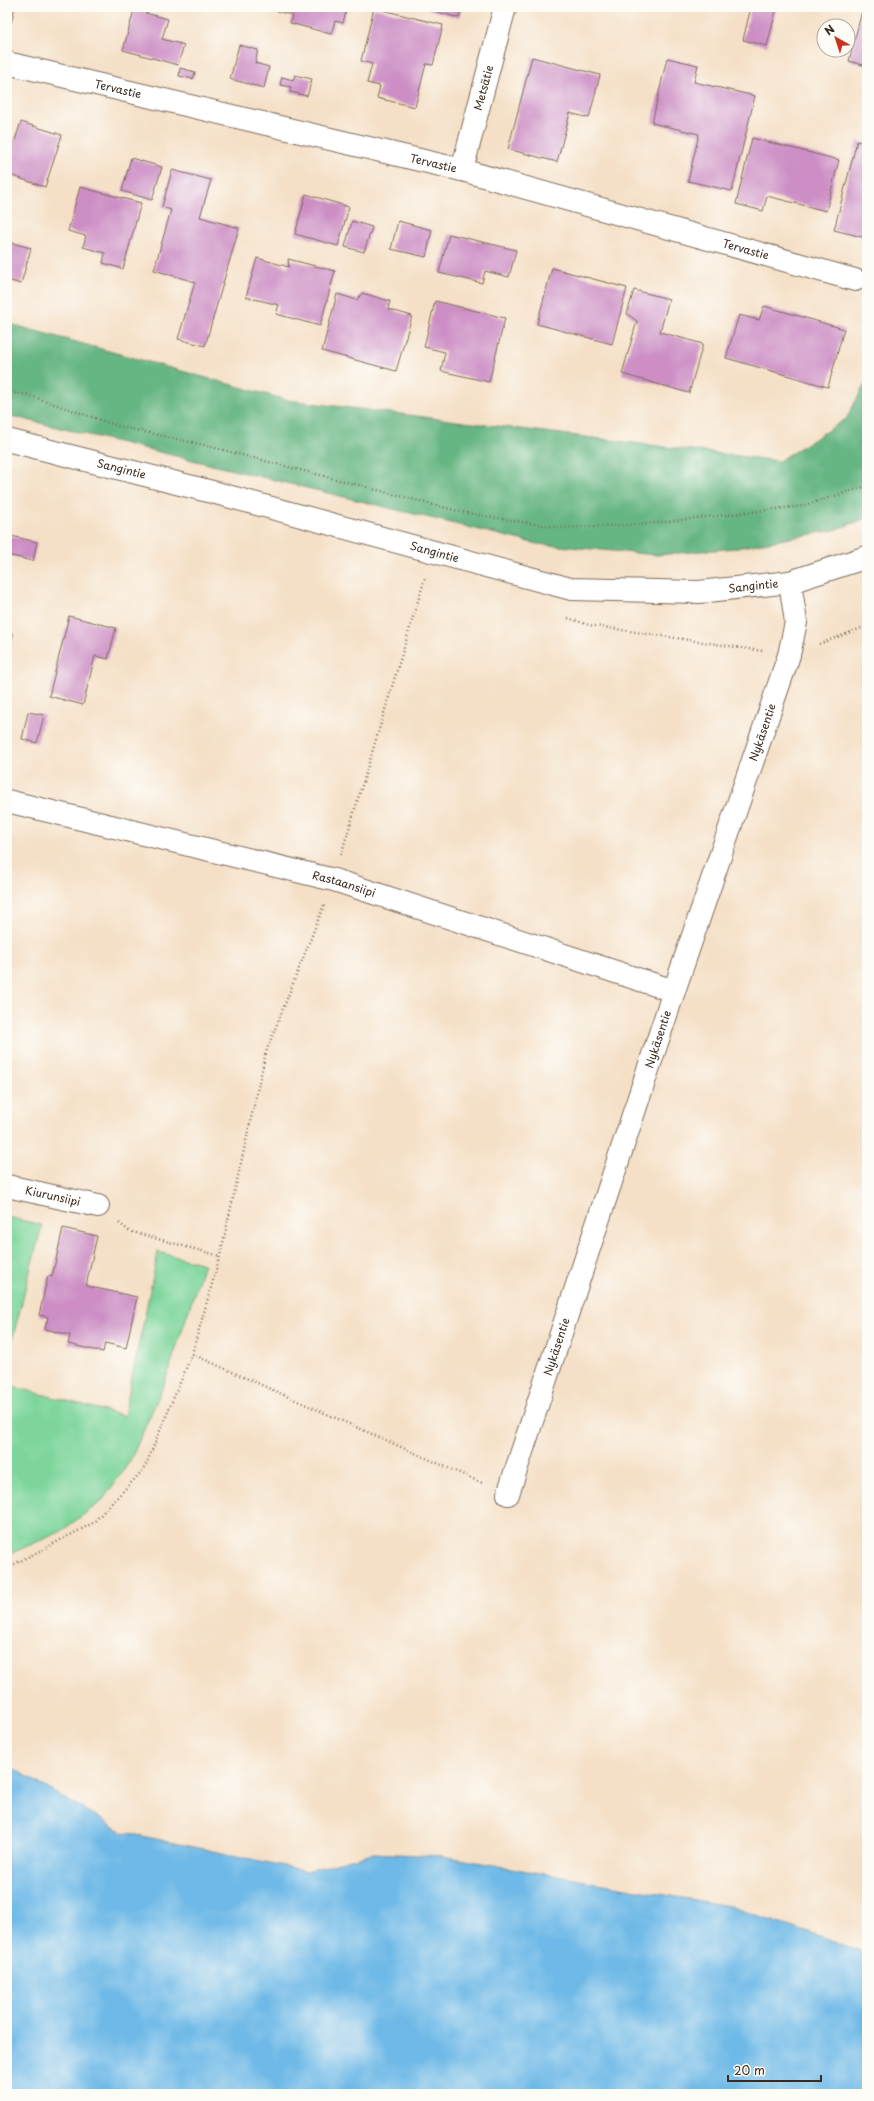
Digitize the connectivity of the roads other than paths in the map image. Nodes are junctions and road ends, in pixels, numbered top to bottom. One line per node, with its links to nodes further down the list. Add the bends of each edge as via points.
1 (506, 7): 3 (street, Metsätie)
2 (7, 63): 3 (street, Tervastie)
3 (462, 170): 4 (street, Tervastie)
4 (855, 280)
5 (7, 440): 7 (street, Sangintie, via 220,494 571,589 699,592)
6 (867, 558): 7 (street, Sangintie)
7 (790, 582): 9 (street, Nykäsentie, via 796,622 789,655)
8 (7, 801): 9 (street, Rastaansiipi, via 334,880)
9 (674, 991): 12 (street, Nykäsentie)
10 (7, 1186): 11 (street, Kiurunsiipi)
11 (98, 1206)
12 (508, 1494)

